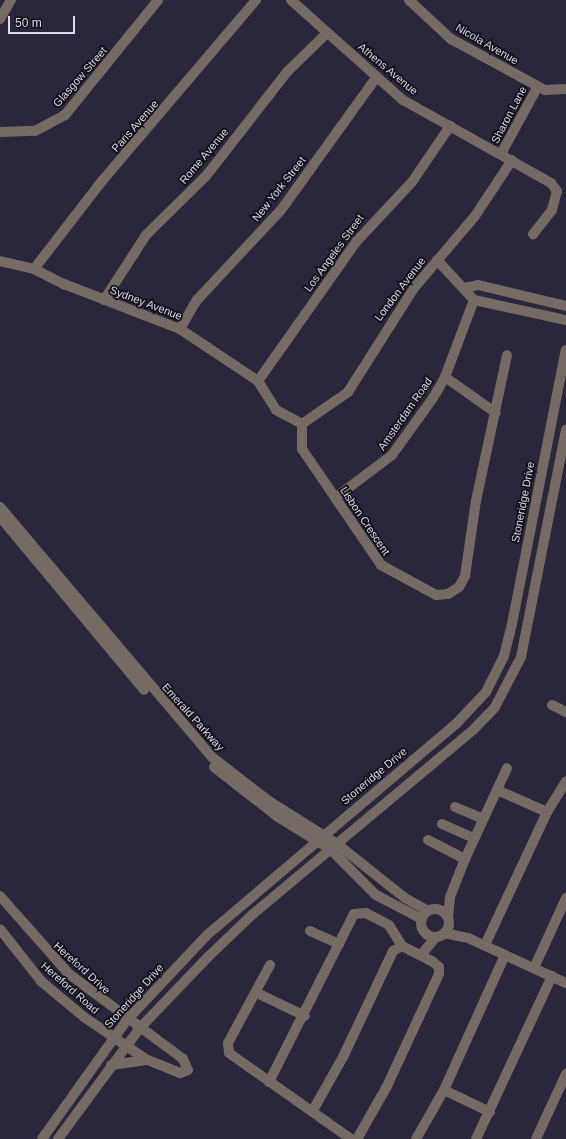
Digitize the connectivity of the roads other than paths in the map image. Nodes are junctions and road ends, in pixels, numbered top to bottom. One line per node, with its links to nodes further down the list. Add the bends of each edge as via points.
1 (11, 0): 6 (street)
2 (158, 0): 12 (street, Glasgow Street, via 65,115 35,131)
3 (256, 0): 18 (street, Paris Avenue, via 79,209)
4 (292, 0): 7 (street, Athens Avenue)
5 (408, 0): 9 (street, Nicola Avenue, via 451,38)
6 (0, 19)
7 (327, 33): 8 (street, Athens Avenue); 20 (street, Rome Avenue, via 287,72 206,176 143,238)
8 (376, 78): 11 (street, Athens Avenue, via 403,100); 24 (street, New York Street, via 285,205 197,300)
9 (538, 86): 10 (street, Nicola Avenue); 13 (street, Sharon Lane)
10 (565, 93)
11 (450, 126): 13 (street, Athens Avenue); 28 (street, Los Angeles Street, via 412,182 356,242)
12 (0, 132)
13 (501, 154): 14 (street, Athens Avenue)
14 (512, 160): 15 (street, Athens Avenue, via 552,183 557,191 552,210); 16 (street, London Avenue, via 482,208)
15 (533, 234)
16 (437, 260): 19 (street); 30 (street, London Avenue, via 380,337 348,392)
17 (0, 261): 18 (street, Sydney Avenue)
18 (34, 269): 20 (street, Sydney Avenue)
19 (464, 288): 21 (street); 22 (street, via 478,285)
20 (104, 300): 24 (street, Sydney Avenue)
21 (474, 300): 23 (street); 27 (street, Amsterdam Road)
22 (566, 306)
23 (566, 320)
24 (180, 328): 28 (street, Sydney Avenue)
25 (566, 350): 44 (street, Stoneridge Drive, via 512,624 496,674 486,692 456,724)
26 (507, 355): 29 (street, Lisbon Crescent)
27 (445, 377): 29 (street); 32 (street, Amsterdam Road, via 392,455)
28 (258, 381): 30 (street, Sydney Avenue, via 276,410)
29 (496, 412): 32 (street, Lisbon Crescent, via 465,576 454,591 436,595 386,569)
30 (302, 424): 32 (street, Lisbon Crescent, via 302,449)
31 (566, 429): 47 (street, via 526,635 504,693 474,729)
32 (336, 498)
33 (0, 507): 44 (street, Emerald Parkway, via 190,735 235,777)
34 (0, 517): 44 (street, Emerald Parkway, via 78,615 207,760 278,817)
35 (552, 705): 36 (street)
36 (566, 712)
37 (507, 768): 39 (street)
38 (566, 781): 41 (street)
39 (497, 790): 41 (street); 42 (street)
40 (455, 807): 42 (street)
41 (547, 812): 61 (street)
42 (483, 819): 45 (street)
43 (442, 824): 45 (street)
44 (320, 837): 47 (street, Emerald Parkway); 71 (street, Stoneridge Drive, via 207,935)
45 (474, 838): 48 (street)
46 (428, 840): 48 (street)
47 (334, 847): 52 (street, Emerald Parkway, via 405,898); 53 (street, Emerald Parkway, via 376,895); 72 (street, via 253,914)
48 (465, 860): 50 (street)
49 (0, 896): 71 (street, Hereford Drive, via 46,952 92,995)
50 (450, 897): 52 (street); 54 (street)
51 (566, 898): 66 (street)
52 (433, 910): 53 (street); 54 (street, Emerald Parkway)
53 (422, 919): 57 (street)
54 (448, 919): 58 (street); 59 (street)
55 (0, 929): 73 (street, Hereford Road, via 41,981)
56 (310, 931): 60 (street)
57 (424, 931): 58 (street); 63 (street)
58 (440, 935): 59 (street); 63 (street)
59 (468, 938): 61 (street)
60 (339, 944): 62 (street, via 351,917 362,912 389,925); 70 (street)
61 (485, 945): 64 (street)
62 (402, 946): 63 (street); 81 (street, via 390,956 343,1057)
63 (423, 951): 86 (street, via 436,964 439,974 386,1088)
64 (505, 954): 66 (street); 80 (street)
65 (270, 966): 69 (street)
66 (534, 968): 67 (street)
67 (552, 976): 68 (street); 82 (street)
68 (566, 983)
69 (257, 993): 70 (street); 79 (street, via 227,1046 233,1056)
70 (305, 1016): 79 (street)
71 (127, 1020): 72 (street, Hereford Drive); 73 (street, Stoneridge Drive)
72 (140, 1029): 74 (street); 77 (street, Hereford Drive, via 187,1062 188,1070)
73 (113, 1037): 74 (street, Hereford Road); 83 (street, Stoneridge Drive)
74 (126, 1046): 75 (street, Hereford Road); 76 (street)
75 (147, 1060): 76 (street); 77 (street, Hereford Road)
76 (111, 1065): 84 (street)
77 (180, 1073)
78 (566, 1074): 89 (street)
79 (269, 1082): 81 (street)
80 (444, 1090): 82 (street); 87 (street)
81 (312, 1112): 85 (street)
82 (490, 1112): 88 (street)
83 (42, 1139)
84 (58, 1139)
85 (351, 1139)
86 (357, 1139)
87 (416, 1139)
88 (476, 1139)
89 (536, 1139)

